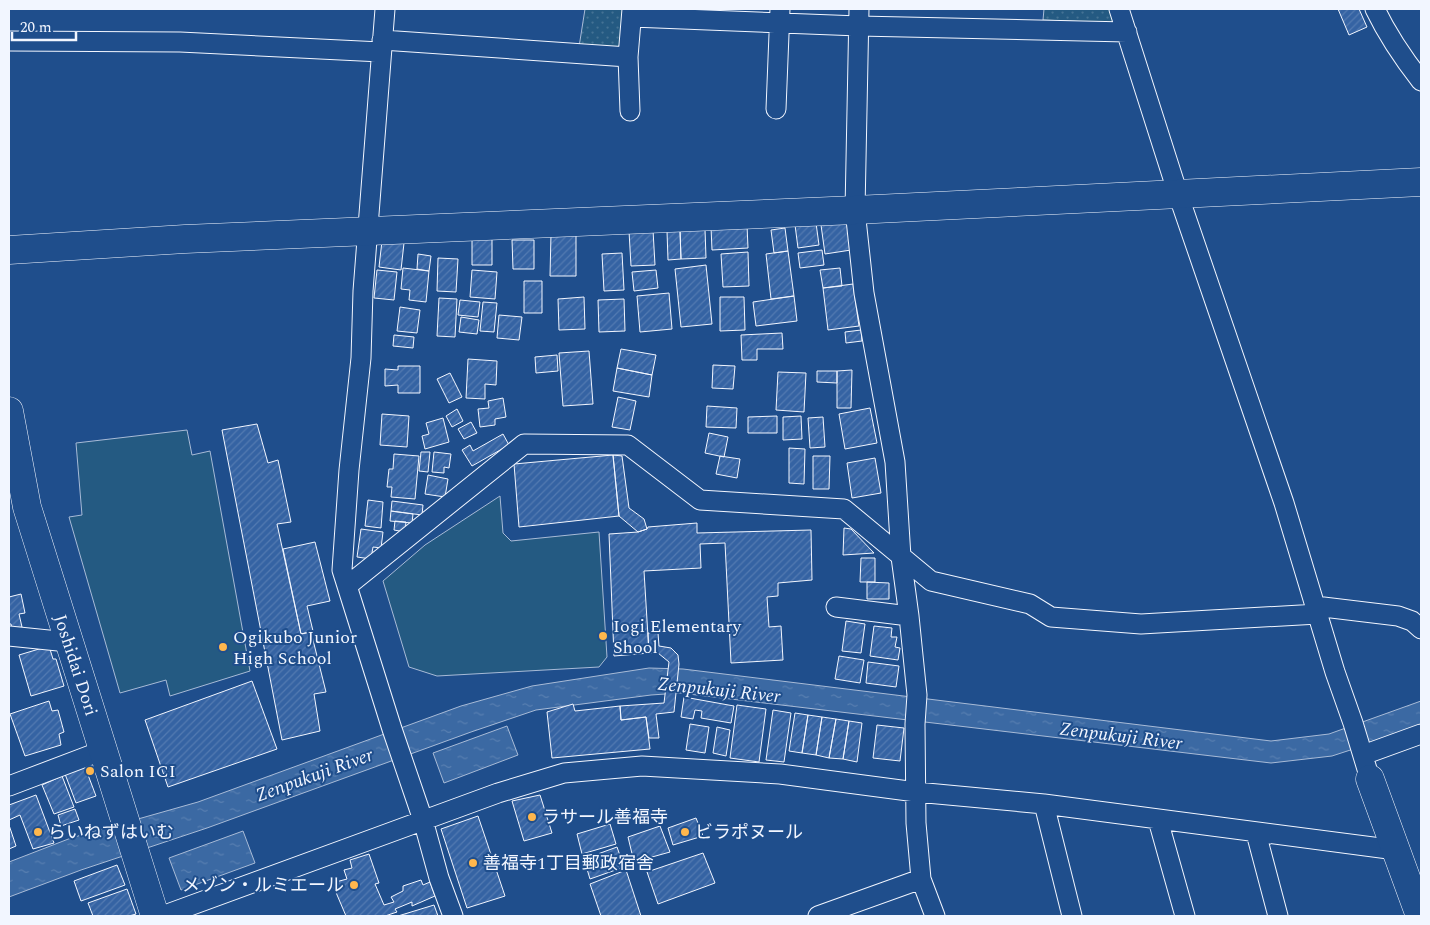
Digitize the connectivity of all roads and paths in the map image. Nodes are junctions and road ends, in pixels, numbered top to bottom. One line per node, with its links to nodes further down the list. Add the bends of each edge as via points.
1 (384, 9): 9 (street)
2 (1119, 9): 7 (street)
3 (1375, 9): 11 (street, via 1387,34)
4 (632, 13): 5 (street); 10 (street)
5 (779, 16): 6 (street); 12 (street)
6 (859, 18): 7 (street); 16 (street)
7 (1127, 32): 15 (street)
8 (9, 41): 9 (street)
9 (382, 46): 10 (street); 17 (street)
10 (628, 57): 13 (street)
11 (1421, 82)
12 (776, 109)
13 (630, 111)
14 (1421, 182): 15 (street)
15 (1178, 194): 16 (street); 23 (street, via 1281,494)
16 (855, 210): 17 (street); 20 (street, via 864,293 895,462)
17 (368, 231): 18 (street); 21 (street, via 361,358 342,570)
18 (9, 250)
19 (9, 411): 27 (street, Joshidai Dori, via 27,507)
20 (901, 557): 21 (street, via 844,509 700,500 628,445 524,444); 23 (street, via 931,581 1030,604 1051,616 1140,624); 24 (street)
21 (347, 586): 34 (street)
22 (836, 607): 24 (street)
23 (1316, 610): 25 (street, via 1387,614 1412,621); 30 (street)
24 (909, 616): 32 (street, via 917,694)
25 (1421, 629)
26 (9, 636): 27 (street)
27 (68, 642): 29 (street, Joshidai Dori)
28 (1421, 734): 30 (street)
29 (104, 750): 31 (street); 40 (street, Joshidai Dori)
30 (1365, 762): 37 (street)
31 (9, 786)
32 (916, 792): 33 (street); 34 (street, via 780,774 642,766 564,773); 38 (street)
33 (1044, 804): 35 (street); 45 (street)
34 (423, 820): 41 (street); 42 (street)
35 (1158, 820): 36 (street); 46 (street)
36 (1256, 833): 37 (street); 47 (street)
37 (1396, 850): 39 (street)
38 (922, 879): 43 (street); 44 (street)
39 (1415, 912)
40 (155, 916)
41 (162, 916)
42 (453, 916)
43 (818, 916)
44 (935, 916)
45 (1072, 916)
46 (1185, 916)
47 (1278, 916)

